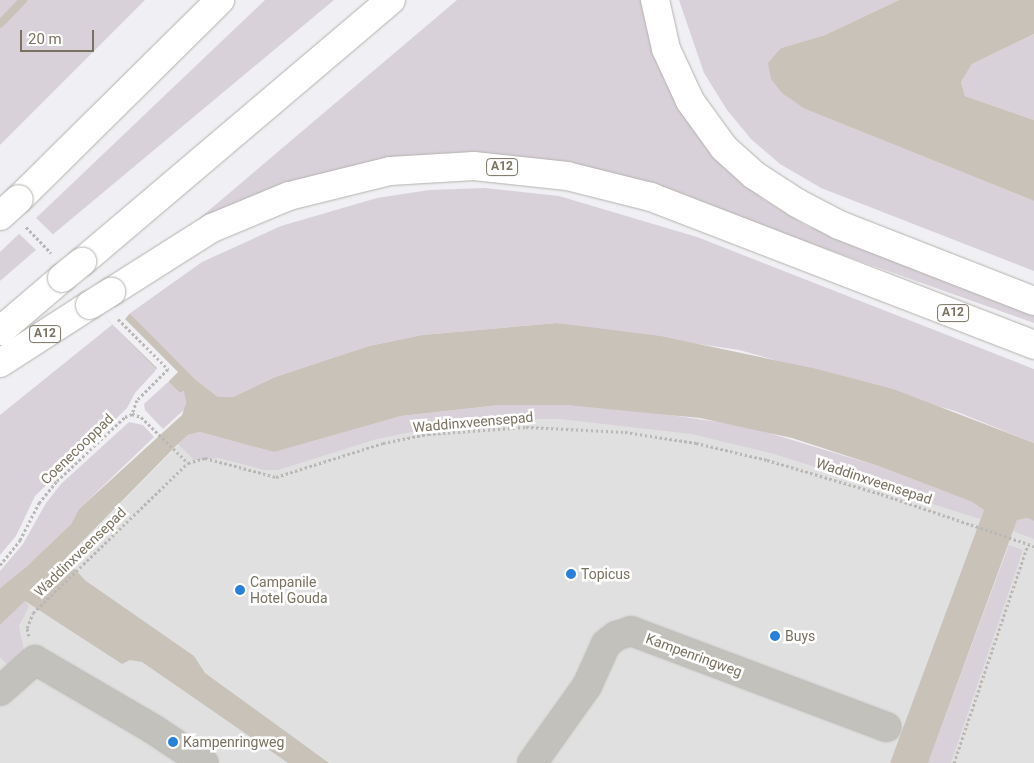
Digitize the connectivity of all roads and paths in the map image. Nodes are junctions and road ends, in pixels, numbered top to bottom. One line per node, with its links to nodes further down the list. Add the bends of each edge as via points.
1 (220, 0): 4 (highway)
2 (391, 0): 6 (highway, A12)
3 (655, 0): 5 (highway, via 666,49 690,101 724,148 754,175 797,204 839,225)
4 (6, 211)
5 (1034, 301)
6 (0, 331)
7 (1034, 345): 8 (highway, A12, via 651,197 567,176 474,166 390,171 288,196 212,228)
8 (0, 363)
9 (153, 385): 10 (path, via 137,400)
10 (132, 414): 11 (path, Coenecooppad, via 152,427); 14 (path, Coenecooppad, via 57,481 39,503 20,540)
11 (188, 463): 12 (path, Waddinxveensepad, via 205,458 276,476 383,443 428,434 526,427 625,432 696,443 767,460); 15 (path, Waddinxveensepad)
12 (1028, 544): 13 (path, Waddinxveensepad); 20 (path)
13 (1034, 546)
14 (0, 565)
15 (33, 613)
16 (0, 691): 18 (street, via 34,660 153,729)
17 (887, 727): 19 (street, Kampenringweg, via 631,631 606,644 587,686)
18 (204, 763)
19 (532, 763)
20 (954, 763)

